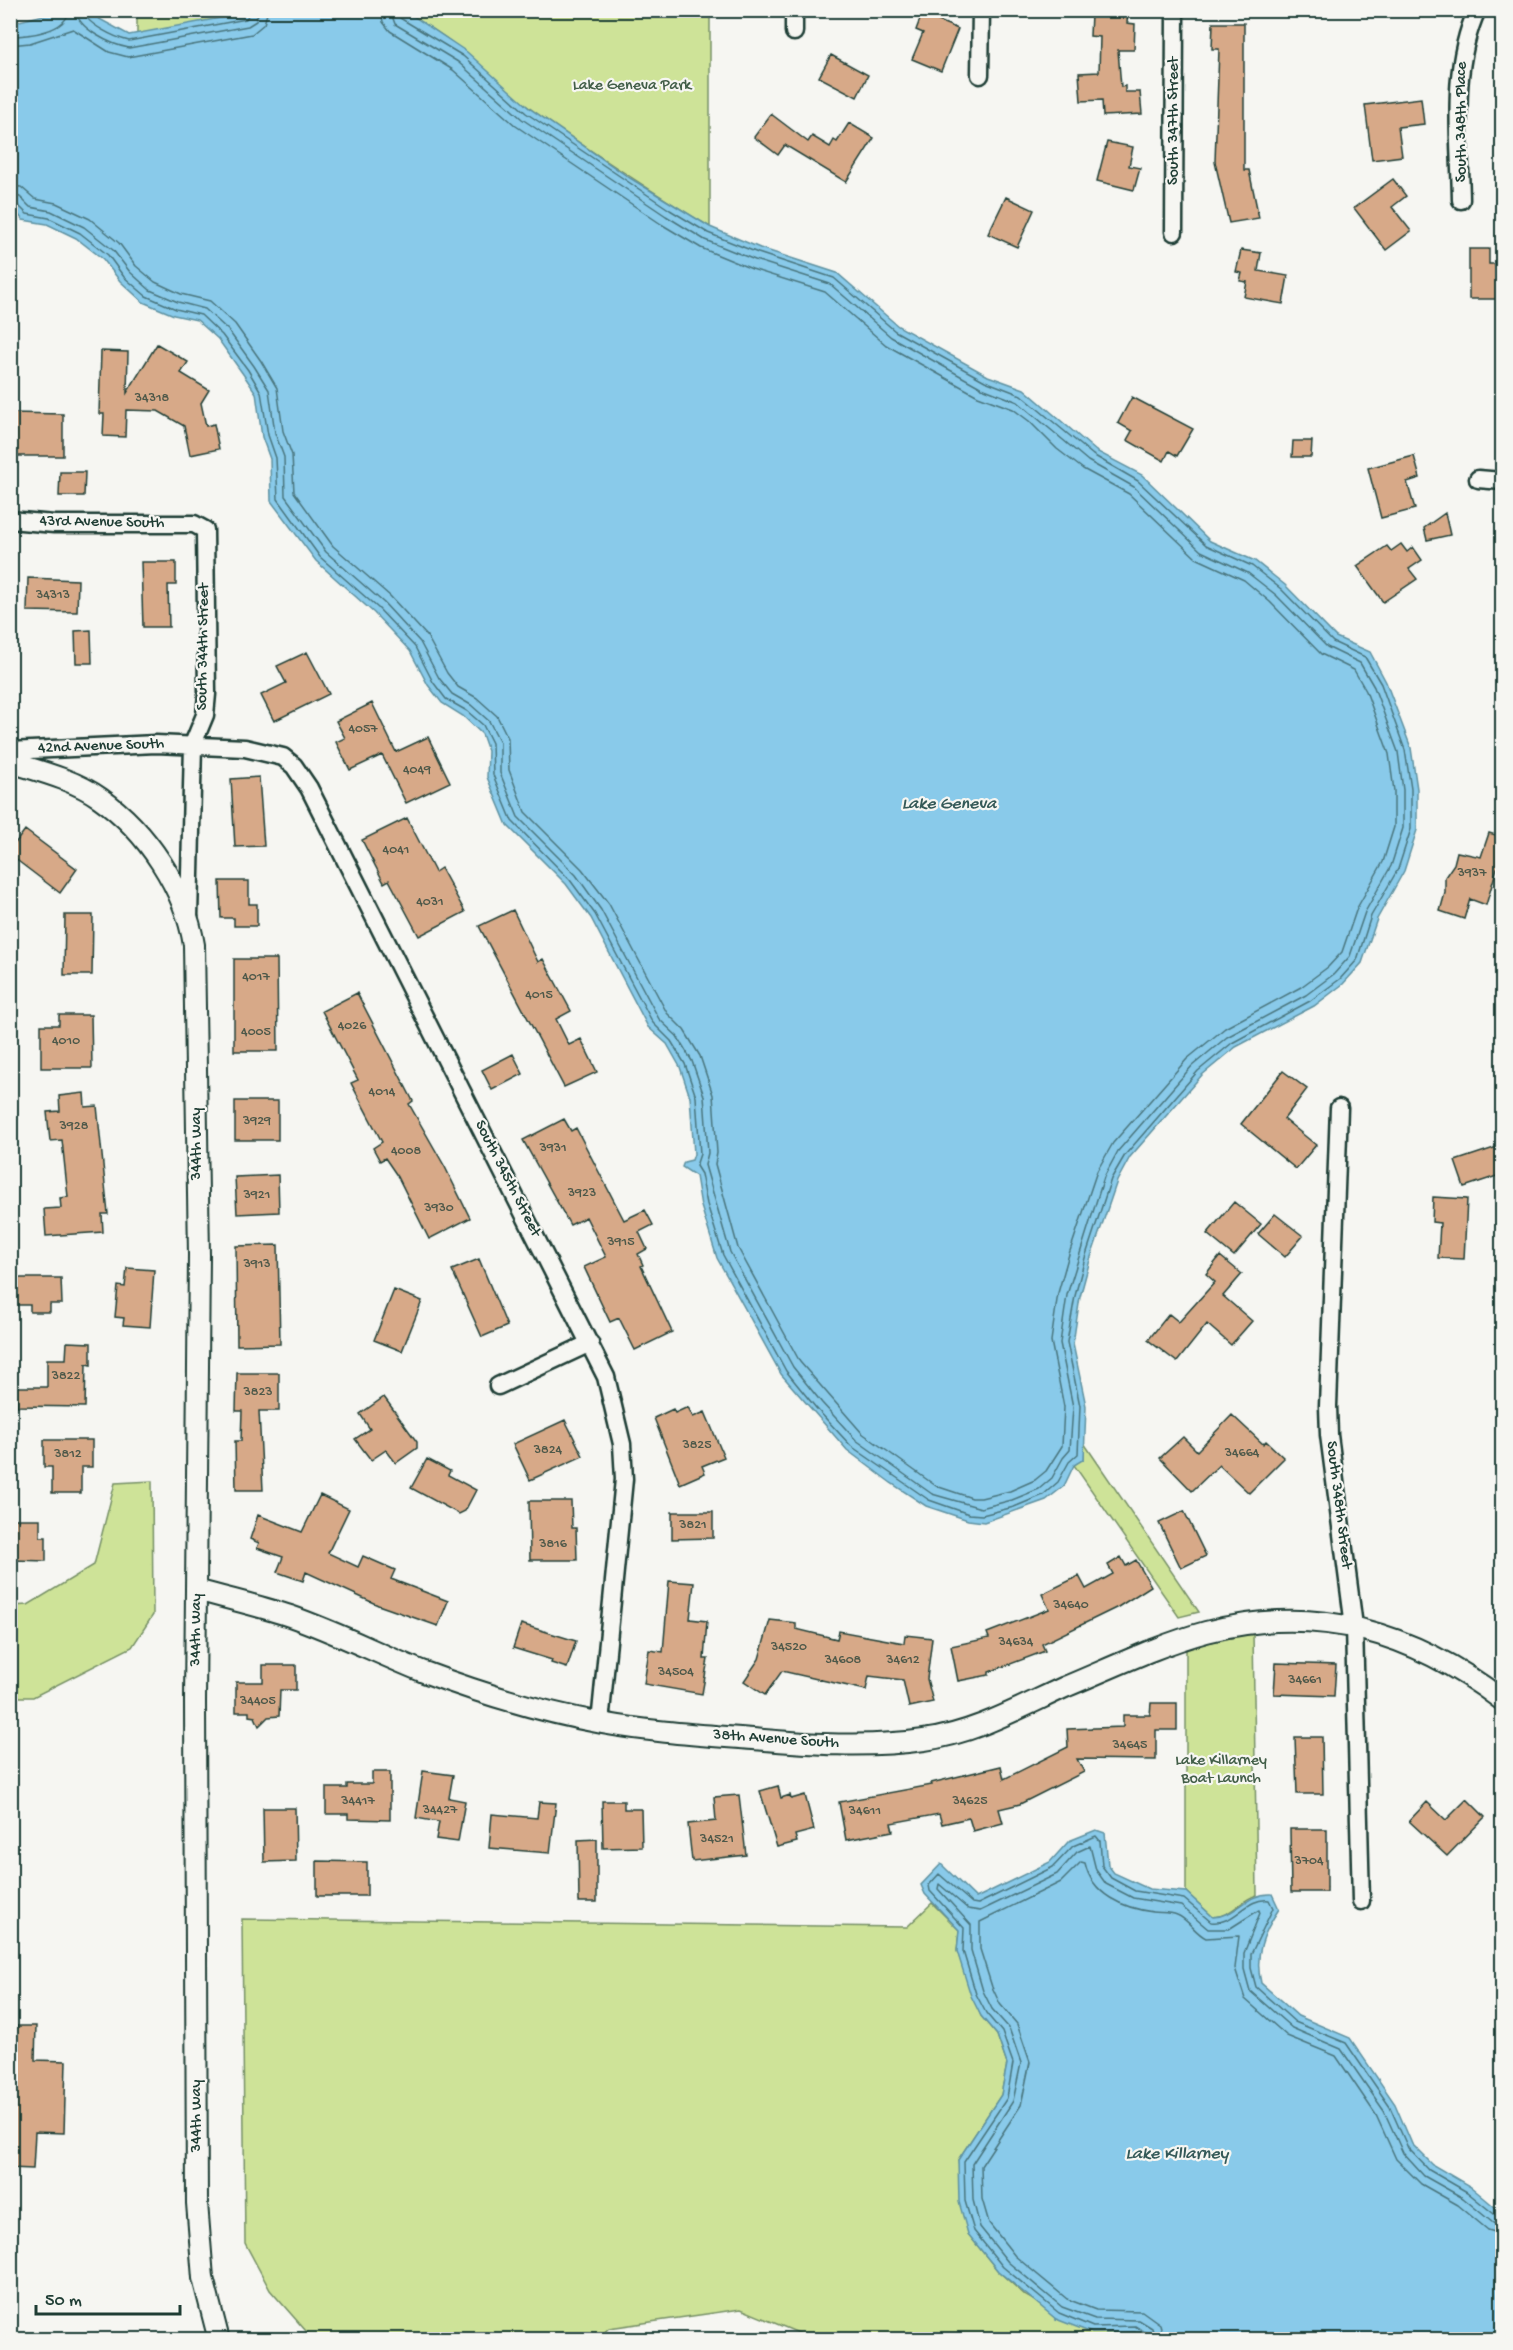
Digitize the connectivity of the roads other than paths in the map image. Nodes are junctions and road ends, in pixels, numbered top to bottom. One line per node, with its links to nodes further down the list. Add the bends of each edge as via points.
1 (794, 10): 5 (street)
2 (981, 10): 6 (street)
3 (1175, 10): 8 (street, South 347th Street)
4 (1477, 10): 7 (street, South 348th Place, via 1463,45 1459,70)
5 (794, 32)
6 (981, 75)
7 (1461, 200)
8 (1174, 232)
9 (1478, 479): 10 (street)
10 (1503, 481)
11 (10, 520): 12 (street, 43rd Avenue South, via 54,524)
12 (194, 524): 13 (street, South 344th Street, via 205,530 207,694 205,715)
13 (193, 744): 14 (street, 42nd Avenue South); 16 (street, South 344th Street); 18 (street, South 345th Street, via 245,748 283,757 299,772)
14 (10, 751)
15 (10, 762): 16 (street, 42nd Avenue South, via 82,788 116,811 145,842 182,899)
16 (189, 919): 20 (street, 344th Way, via 196,981)
17 (1339, 1108): 21 (street, South 348th Street, via 1328,1406)
18 (590, 1343): 19 (street); 23 (street, South 345th Street, via 606,1377 615,1410 624,1479)
19 (498, 1386)
20 (197, 1590): 23 (street, 38th Avenue South, via 289,1616 435,1675); 25 (street, 344th Way, via 197,2203 202,2278)
21 (1354, 1626): 22 (street, 38th Avenue South, via 1450,1663); 23 (street, 38th Avenue South, via 1326,1621 1269,1621 1201,1633 981,1726 910,1742 818,1744); 24 (street, South 348th Street)
22 (1503, 1700)
23 (600, 1723)
24 (1361, 1901)
25 (219, 2340)

